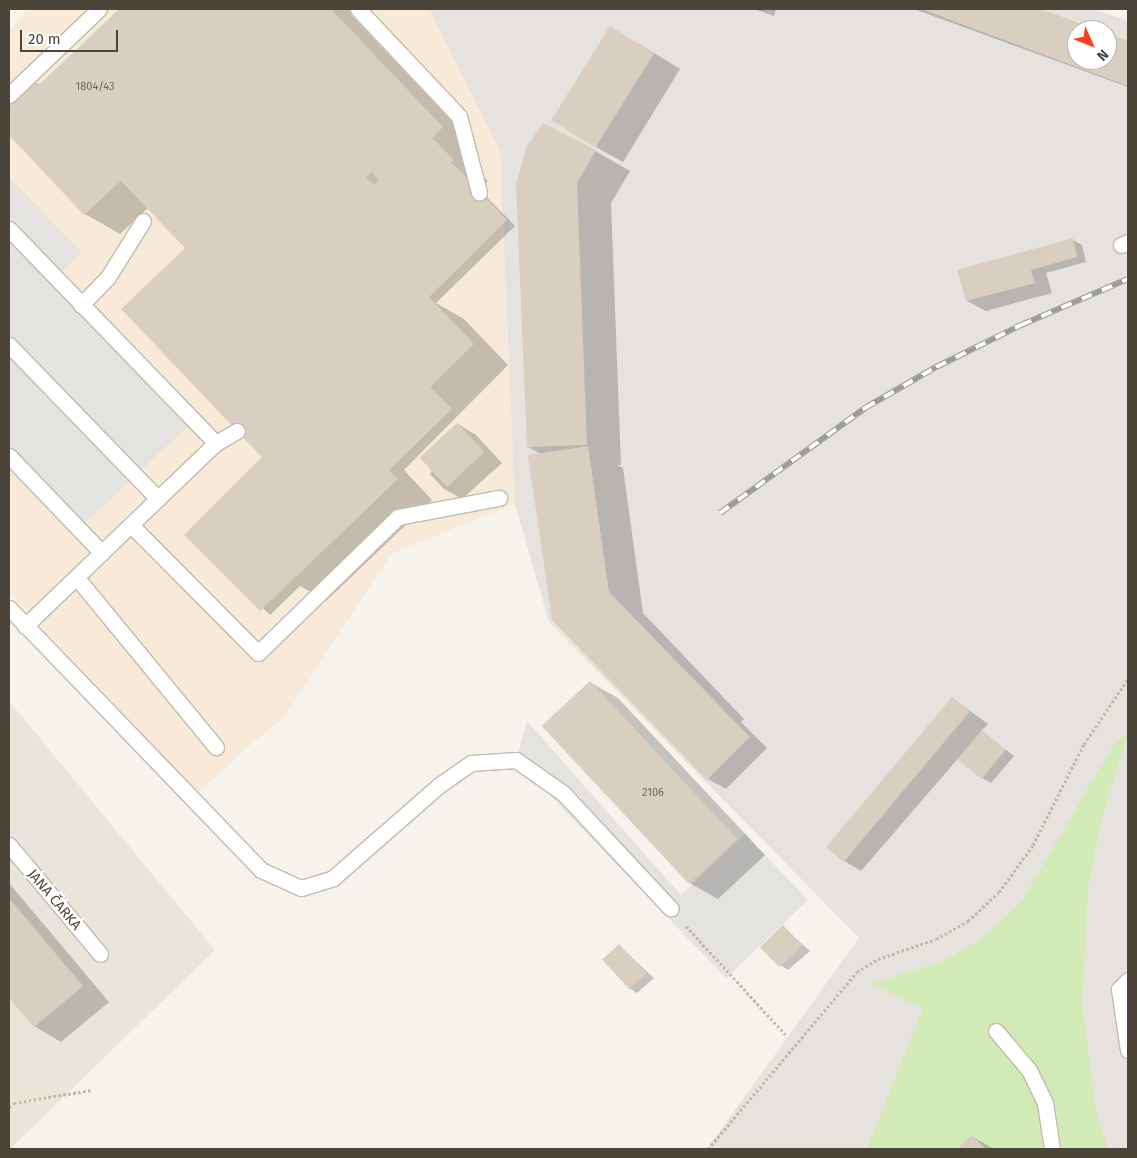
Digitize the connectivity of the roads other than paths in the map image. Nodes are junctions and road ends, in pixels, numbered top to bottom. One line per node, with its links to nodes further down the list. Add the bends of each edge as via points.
1 (99, 9): 3 (lane)
2 (358, 9): 4 (lane, via 459,116)
3 (9, 95)
4 (479, 192)
5 (143, 221): 7 (lane, via 108,277)
6 (9, 229): 7 (lane)
7 (81, 305): 10 (lane)
8 (9, 345): 13 (lane)
9 (237, 431): 10 (lane)
10 (216, 443): 13 (lane)
11 (9, 456): 15 (lane)
12 (498, 498): 14 (lane, via 398,517 258,653)
13 (158, 499): 14 (lane)
14 (131, 525): 15 (lane)
15 (102, 553): 16 (lane)
16 (77, 578): 18 (lane); 19 (lane)
17 (9, 608): 18 (lane)
18 (25, 626): 21 (lane, via 261,870 301,888 332,878 438,786 471,764 516,760 563,794)
19 (216, 747)
20 (9, 845): 22 (lane, JANA ČARKA)
21 (671, 909)
22 (100, 954)
23 (1128, 980): 25 (lane, via 1119,989)
24 (996, 1031): 26 (lane, via 1029,1070 1045,1103)
25 (1128, 1050)
26 (1052, 1149)

